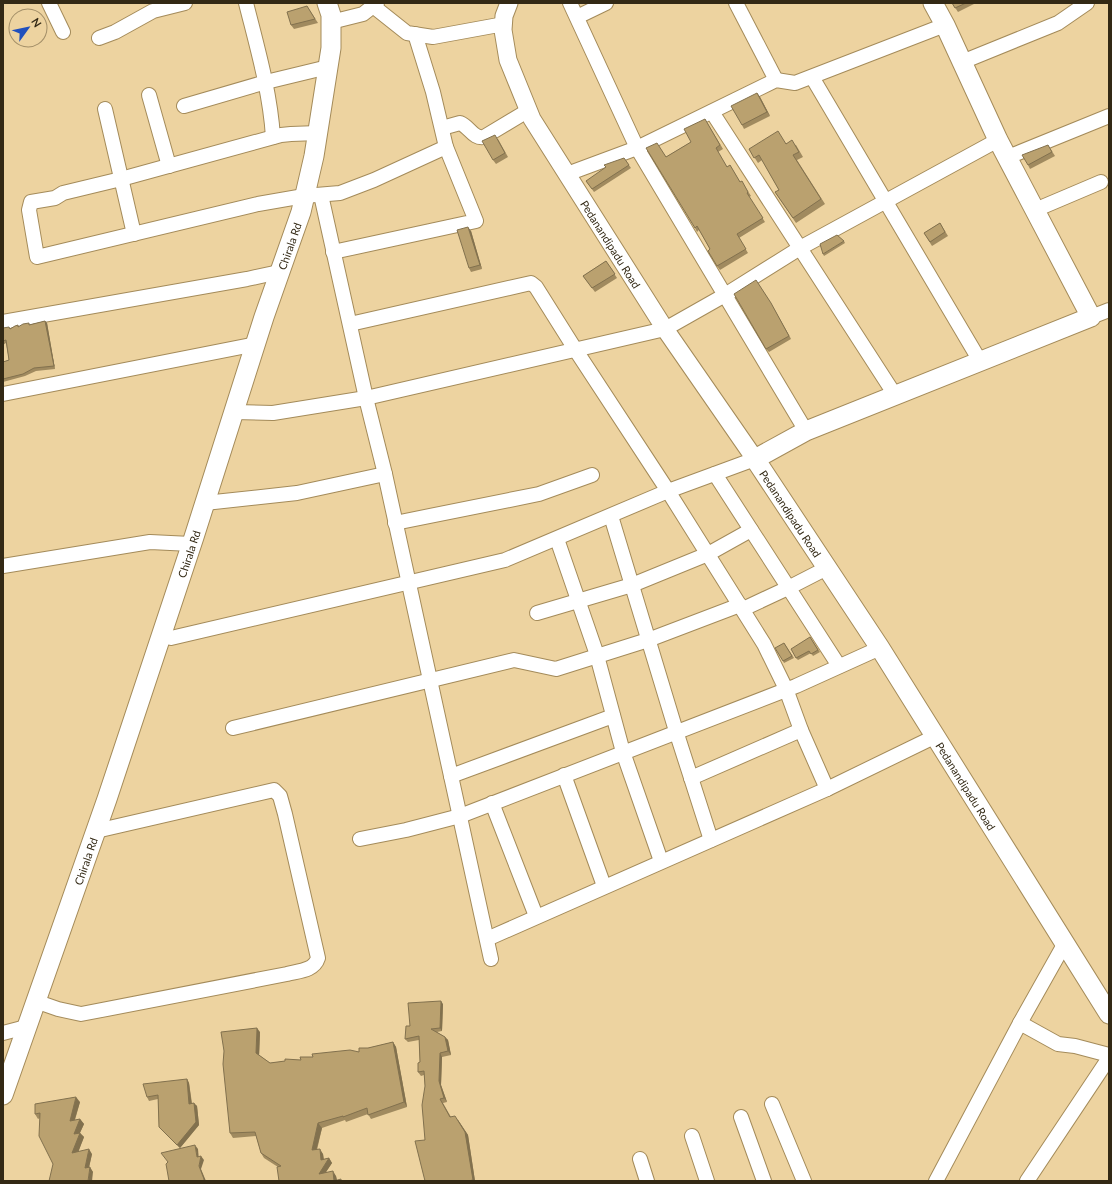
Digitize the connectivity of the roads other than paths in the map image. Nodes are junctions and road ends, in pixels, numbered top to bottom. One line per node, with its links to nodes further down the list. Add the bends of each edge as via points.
1 (49, 3): 16 (street)
2 (185, 3): 18 (street, via 153,11)
3 (246, 3): 23 (street)
4 (327, 3): 13 (main road, Chirala Rd)
5 (509, 3): 14 (street, Pedanandipadu Road)
6 (570, 3): 12 (street)
7 (606, 3): 12 (street)
8 (736, 3): 22 (street)
9 (933, 3): 15 (main road)
10 (1087, 3): 19 (street, via 1058,23)
11 (375, 5): 13 (street, via 363,14); 17 (street, via 407,33)
12 (577, 17): 35 (street)
13 (331, 22): 20 (main road, Chirala Rd)
14 (504, 24): 17 (street, via 433,37); 27 (street, Pedanandipadu Road, via 508,60)
15 (945, 25): 19 (main road); 21 (street)
16 (63, 32)
17 (415, 34): 30 (street)
18 (99, 38)
19 (962, 62): 33 (main road)
20 (328, 67): 23 (street); 31 (main road, Chirala Rd)
21 (812, 77): 22 (street, via 795,83); 42 (street)
22 (776, 80): 28 (street)
23 (266, 82): 25 (street); 32 (street)
24 (149, 95): 37 (street)
25 (184, 106)
26 (105, 109): 39 (street)
27 (528, 110): 30 (street, via 480,137 460,123); 38 (street, Pedanandipadu Road)
28 (712, 112): 35 (street); 45 (street)
29 (1109, 116): 36 (street)
30 (442, 128): 34 (street)
31 (318, 133): 32 (street); 41 (main road, Chirala Rd, via 314,156)
32 (273, 137): 37 (street)
33 (998, 140): 36 (main road); 42 (street)
34 (446, 147): 41 (street, via 340,193); 46 (street, via 476,221)
35 (637, 148): 38 (street); 48 (street)
36 (1008, 157): 43 (main road)
37 (170, 166): 39 (street)
38 (567, 174): 53 (street, Pedanandipadu Road)
39 (121, 179): 44 (street); 44 (street, via 63,193 55,198 31,202 29,210 37,257)
40 (1101, 182): 43 (street)
41 (313, 196): 44 (street, via 258,204); 46 (street); 47 (main road, Chirala Rd, via 301,212)
42 (885, 201): 45 (street); 56 (street)
43 (1035, 210): 50 (main road)
44 (134, 234)
45 (800, 248): 48 (street); 58 (street)
46 (333, 252): 52 (street)
47 (279, 272): 51 (street); 54 (main road, Chirala Rd)
48 (725, 295): 53 (street); 61 (street)
49 (1109, 310): 50 (street)
50 (1091, 318): 56 (main road)
51 (3, 322)
52 (350, 324): 55 (street, via 531,283); 59 (street)
53 (665, 328): 55 (street); 62 (street, Pedanandipadu Road)
54 (256, 344): 57 (street); 60 (main road, Chirala Rd)
55 (575, 349): 59 (street); 66 (street)
56 (980, 362): 58 (main road)
57 (3, 394)
58 (896, 395): 61 (main road)
59 (366, 398): 60 (street, via 273,413); 63 (street)
60 (234, 412): 67 (main road, Chirala Rd)
61 (806, 431): 62 (main road)
62 (755, 459): 64 (street); 75 (main road, Pedanandipadu Road)
63 (385, 474): 67 (street, via 297,493); 69 (street)
64 (715, 474): 66 (street); 70 (street)
65 (592, 475): 69 (street, via 539,494)
66 (668, 491): 68 (street); 73 (street)
67 (205, 503): 72 (main road, Chirala Rd)
68 (611, 516): 71 (street); 77 (street)
69 (395, 523): 76 (street)
70 (751, 530): 73 (street); 78 (street)
71 (557, 539): 76 (street, via 505,560); 79 (street)
72 (191, 544): 74 (street, via 150,542); 82 (main road, Chirala Rd)
73 (708, 554): 77 (street); 80 (street)
74 (3, 566)
75 (828, 568): 78 (street); 84 (main road, Pedanandipadu Road)
76 (408, 582): 82 (street, via 171,638); 87 (street)
77 (632, 585): 79 (street); 83 (street)
78 (788, 588): 80 (street); 86 (street)
79 (579, 601): 81 (street); 85 (street)
80 (741, 607): 83 (street); 88 (street, via 764,644)
81 (536, 613)
82 (161, 636): 101 (main road, Chirala Rd)
83 (648, 640): 85 (street); 92 (street)
84 (880, 648): 86 (street); 93 (main road, Pedanandipadu Road)
85 (598, 657): 87 (street, via 556,669 514,660); 89 (street)
86 (839, 666): 88 (street)
87 (430, 681): 90 (street); 96 (street)
88 (786, 689): 91 (street); 92 (street)
89 (613, 716): 94 (street); 96 (street)
90 (233, 728)
91 (801, 730): 97 (street); 98 (street)
92 (676, 732): 94 (street); 97 (street)
93 (936, 736): 98 (street); 108 (main road, Pedanandipadu Road)
94 (623, 752): 95 (street); 104 (street)
95 (564, 775): 99 (street); 105 (street)
96 (451, 776): 100 (street)
97 (691, 778): 103 (street)
98 (827, 788): 103 (street)
99 (492, 803): 100 (street); 106 (street)
100 (460, 816): 102 (street); 107 (street)
101 (96, 831): 110 (main road, Chirala Rd); 110 (street, via 274,790 280,796 288,824 317,962 309,968 287,974 81,1014)
102 (360, 839)
103 (711, 840): 104 (street)
104 (661, 861): 105 (street)
105 (604, 886): 106 (street)
106 (536, 916): 107 (street)
107 (487, 938): 109 (street)
108 (1065, 943): 111 (main road, Pedanandipadu Road); 112 (street)
109 (491, 959)
110 (35, 1001): 113 (main road, Chirala Rd)
111 (1109, 1014)
112 (1020, 1024): 115 (street, via 1058,1044); 125 (street)
113 (26, 1026): 114 (street); 116 (main road, Chirala Rd)
114 (3, 1033)
115 (1109, 1056): 126 (street)
116 (4, 1091)
117 (772, 1104): 124 (street)
118 (741, 1117): 123 (street)
119 (692, 1136): 122 (street)
120 (640, 1159): 121 (street)
121 (647, 1181)
122 (707, 1181)
123 (764, 1181)
124 (804, 1181)
125 (936, 1181)
126 (1027, 1181)

